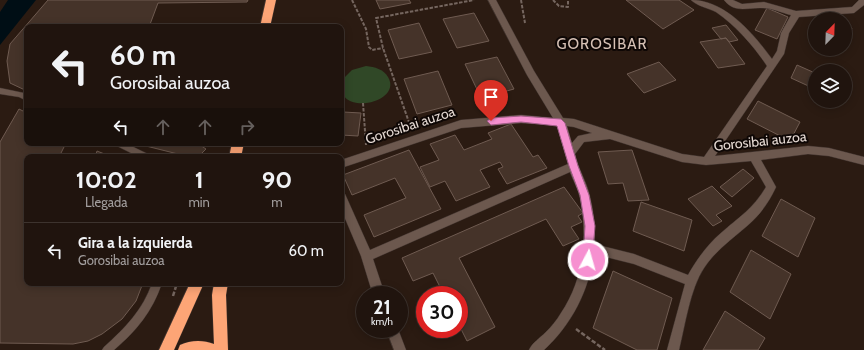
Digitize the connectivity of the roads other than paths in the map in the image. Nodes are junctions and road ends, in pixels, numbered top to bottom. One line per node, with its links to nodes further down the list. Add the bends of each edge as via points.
1 (271, 0): 7 (highway)
2 (492, 0): 11 (street, via 536,83)
3 (695, 0): 8 (street, via 717,10 744,32)
4 (728, 0): 6 (street, via 736,6 764,5)
5 (864, 0): 6 (street, via 854,10)
6 (796, 14): 8 (street, Gorosibai auzoa, via 786,33 781,52)
7 (265, 24)
8 (772, 66): 19 (street, Gorosibai auzoa)
9 (0, 92): 10 (lane)
10 (24, 97)
11 (561, 123): 12 (street, Gorosibai auzoa); 16 (street); 21 (street, Gorosibai auzoa, via 521,119 461,124)
12 (574, 123): 13 (street, Gorosibai auzoa, via 597,129); 14 (street)
13 (608, 136): 14 (street); 19 (street, Gorosibai auzoa, via 682,158)
14 (581, 139): 16 (street)
15 (124, 146): 17 (lane)
16 (570, 153): 22 (street)
17 (141, 154)
18 (754, 157): 19 (street, Gorosibai auzoa); 20 (street, Gorosibai auzoa, via 808,150 829,152); 26 (street, via 771,187 762,203 744,222 724,237 700,264)
19 (706, 161)
20 (864, 161)
21 (344, 163)
22 (573, 166): 25 (street); 38 (street, via 585,195 590,226 590,249 585,278 564,318 548,339)
23 (344, 204): 25 (street)
24 (602, 251): 26 (street, via 634,258)
25 (367, 256): 30 (street)
26 (691, 281): 39 (street)
27 (156, 286): 32 (lane, via 153,299 130,330)
28 (196, 286): 33 (highway)
29 (220, 286): 36 (highway)
30 (376, 286)
31 (395, 338): 37 (street)
32 (107, 350)
33 (166, 350)
34 (185, 350): 35 (highway)
35 (210, 350)
36 (221, 350)
37 (400, 350)
38 (535, 350)
39 (673, 350)

